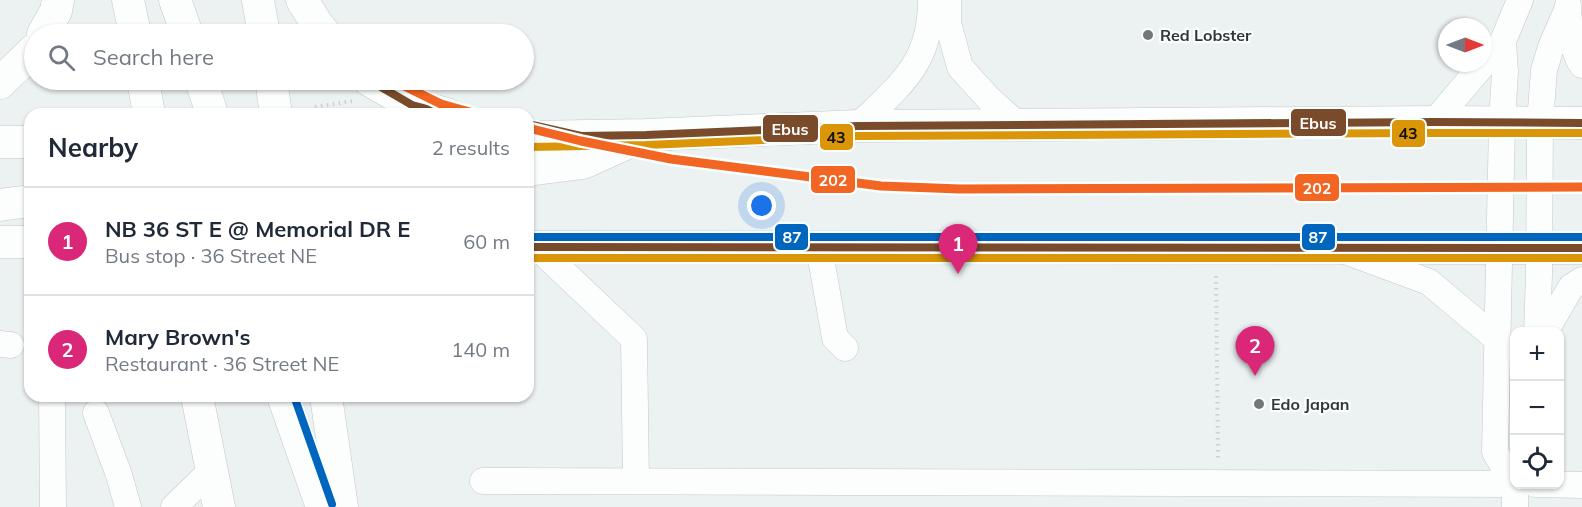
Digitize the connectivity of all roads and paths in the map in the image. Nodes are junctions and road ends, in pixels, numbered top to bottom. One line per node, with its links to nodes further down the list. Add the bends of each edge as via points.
1 (58, 0): 10 (main road)
2 (128, 0): 11 (main road)
3 (175, 0): 12 (main road)
4 (258, 0): 13 (main road)
5 (302, 0): 14 (main road)
6 (931, 0): 34 (lane, via 928,35 921,55 905,81)
7 (948, 0): 32 (lane, via 948,23 960,67)
8 (1520, 0): 15 (lane)
9 (1568, 4): 17 (lane); 30 (lane, via 1544,70)
10 (49, 24)
11 (133, 24)
12 (183, 24)
13 (262, 24)
14 (317, 24)
15 (1503, 41): 28 (lane); 29 (lane)
16 (24, 60): 18 (main road)
17 (1582, 65)
18 (0, 83)
19 (145, 90): 24 (main road)
20 (205, 90): 25 (main road)
21 (272, 90): 26 (main road)
22 (364, 90): 23 (path); 27 (main road)
23 (315, 107)
24 (148, 108)
25 (211, 108)
26 (275, 108)
27 (424, 108)
28 (1434, 122): 29 (main road); 32 (main road)
29 (1502, 123): 30 (main road); 46 (lane)
30 (1540, 123): 31 (main road); 47 (lane)
31 (1582, 123)
32 (1017, 124): 34 (main road)
33 (534, 125): 36 (main road)
34 (858, 126): 35 (main road)
35 (646, 135): 36 (main road); 40 (main road, via 583,163)
36 (581, 136): 37 (main road)
37 (534, 137)
38 (0, 142): 39 (main road)
39 (24, 142)
40 (534, 169)
41 (24, 202): 42 (main road)
42 (0, 205)
43 (534, 247): 44 (main road)
44 (819, 247): 45 (main road); 55 (lane, via 835,338)
45 (1337, 247): 46 (main road); 54 (lane, via 1429,282)
46 (1500, 248): 47 (main road); 54 (lane)
47 (1539, 248): 48 (main road); 52 (lane)
48 (1582, 248)
49 (534, 249): 66 (lane, via 634,339)
50 (1216, 276): 67 (path, via 1218,459)
51 (1582, 280): 53 (lane, via 1571,286)
52 (1537, 327)
53 (1548, 327)
54 (1498, 340): 64 (lane, via 1495,452)
55 (845, 348)
56 (52, 402): 72 (lane)
57 (196, 402): 63 (main road)
58 (285, 402): 76 (main road)
59 (327, 402): 62 (main road)
60 (343, 402): 62 (main road)
61 (96, 413): 73 (lane)
62 (335, 453): 77 (main road)
63 (212, 470): 74 (lane); 75 (main road)
64 (1510, 476)
65 (483, 481): 66 (lane)
66 (636, 481): 67 (lane)
67 (1213, 483): 68 (lane)
68 (1510, 484)
69 (1564, 485): 70 (lane)
70 (1582, 485)
71 (1515, 489): 78 (lane)
72 (53, 507)
73 (128, 507)
74 (174, 507)
75 (219, 507)
76 (322, 507)
77 (342, 507)
78 (1515, 507)

